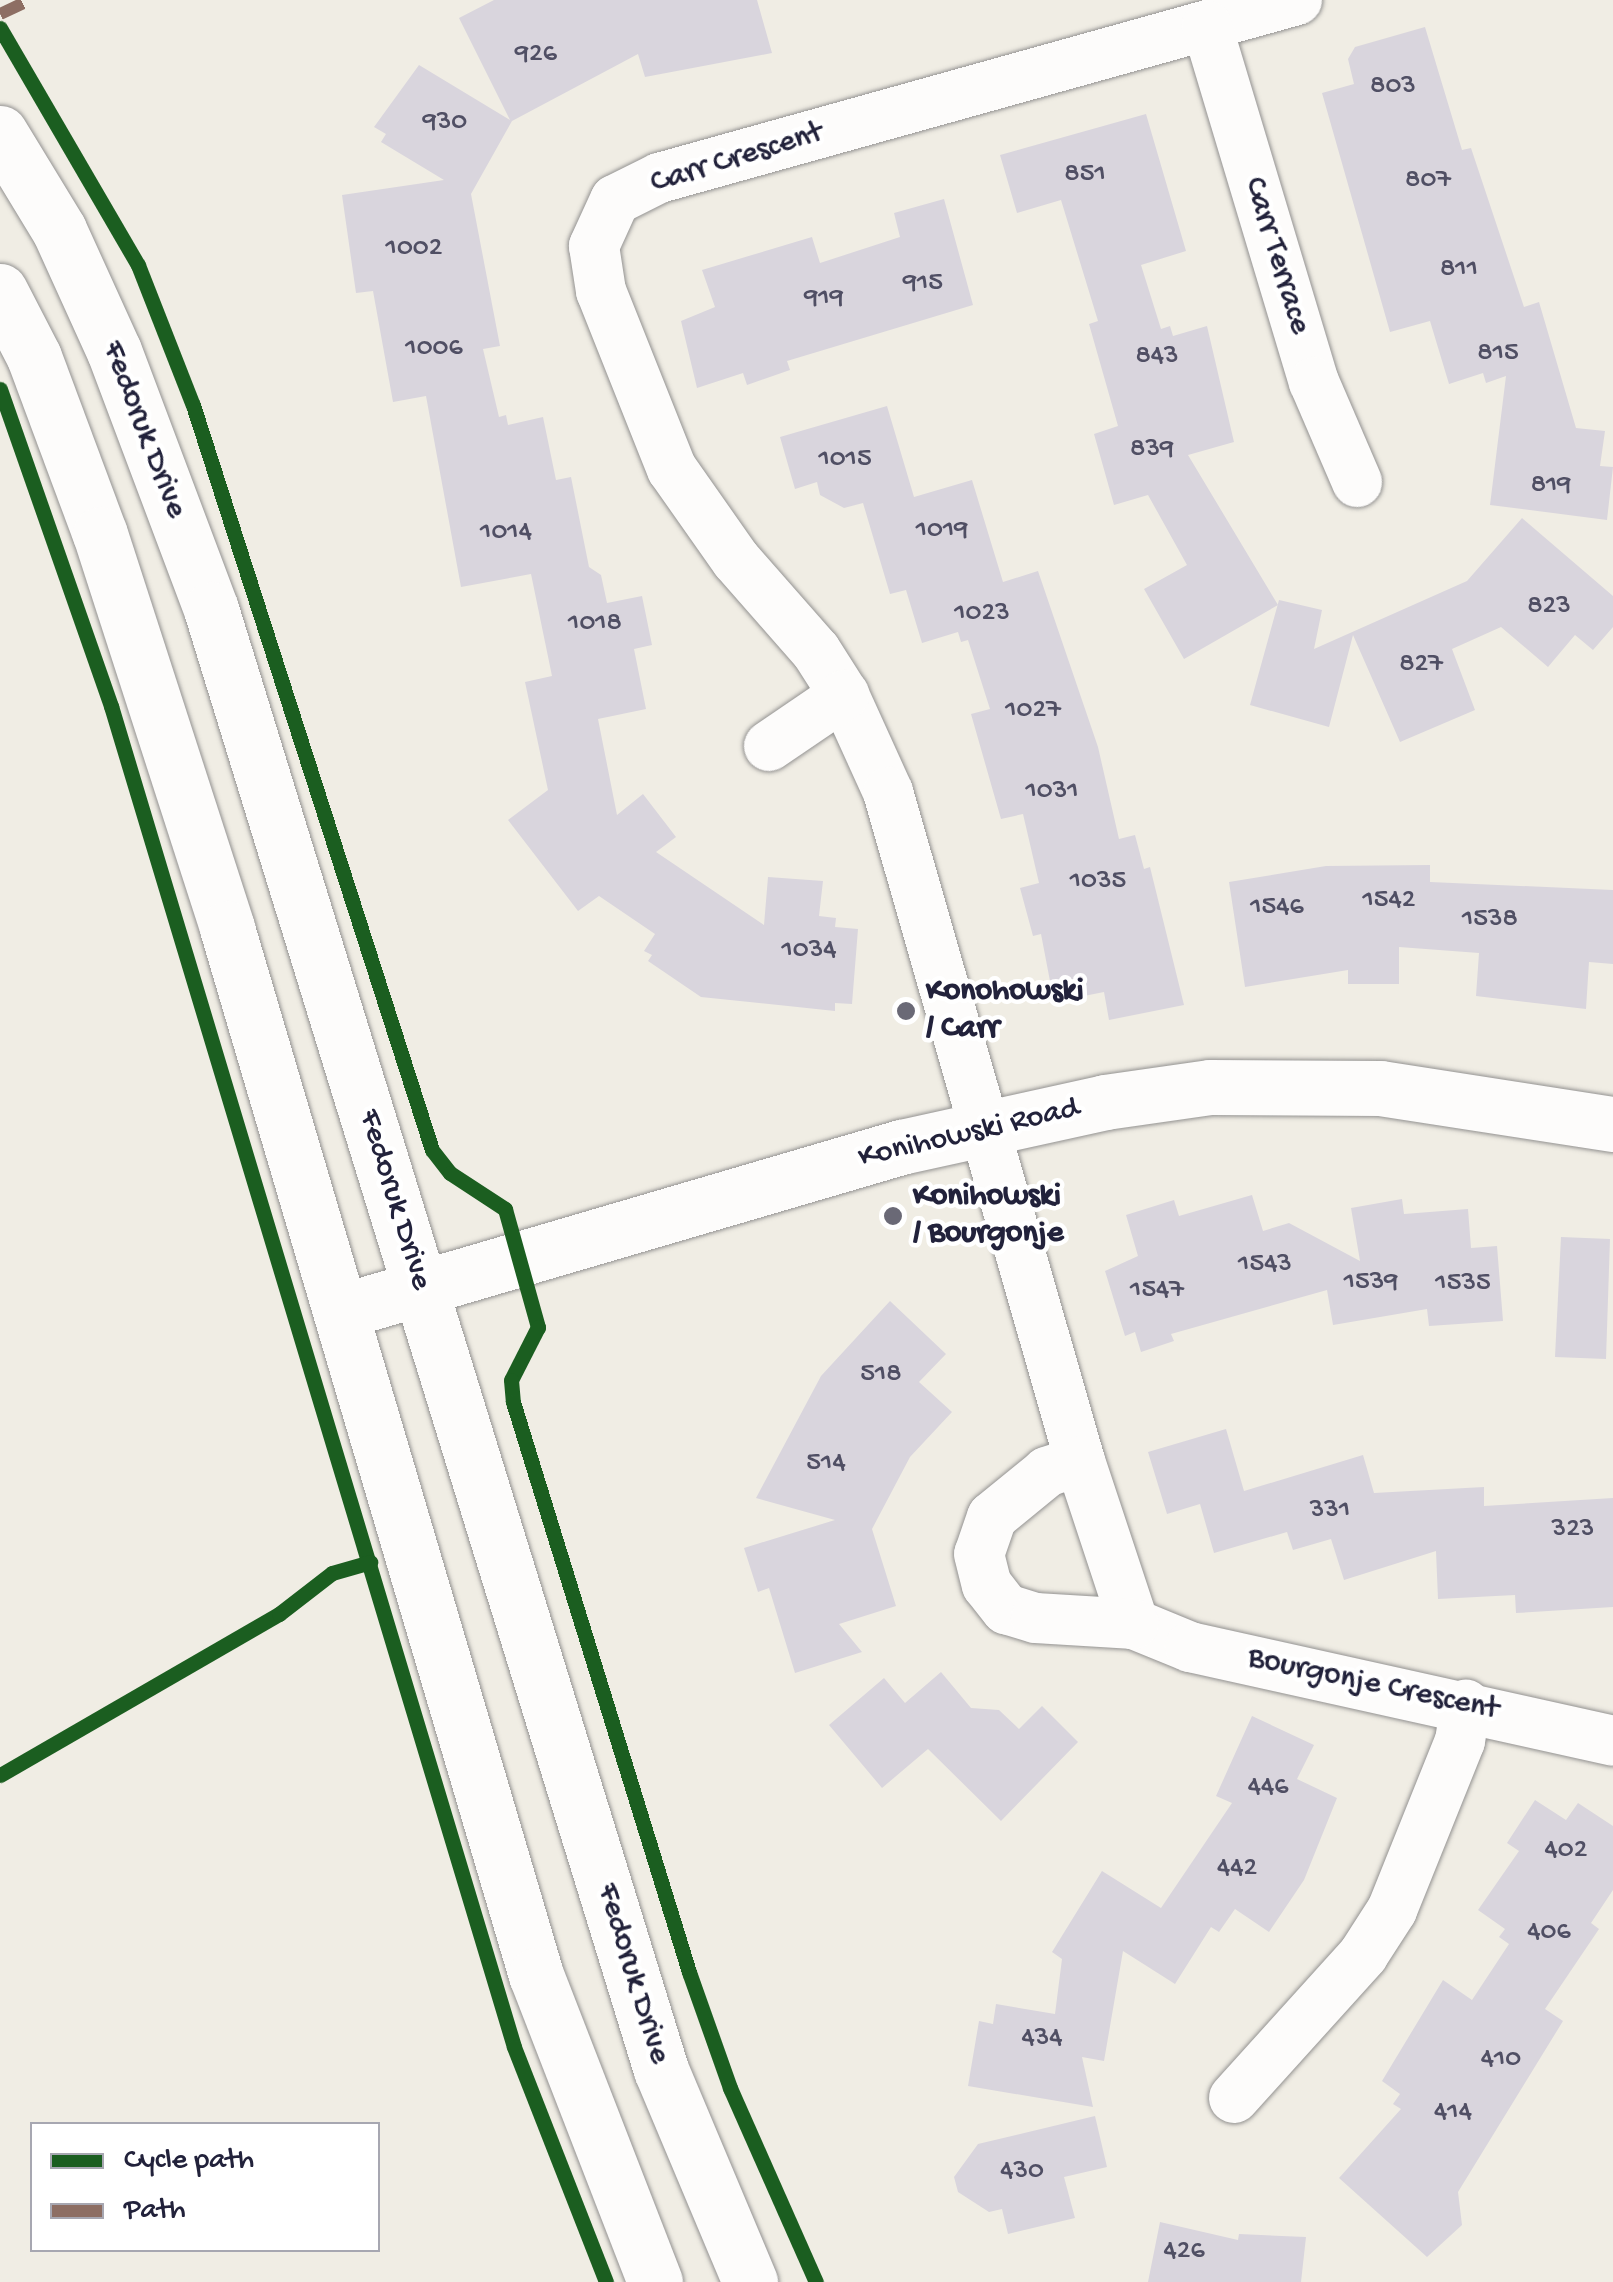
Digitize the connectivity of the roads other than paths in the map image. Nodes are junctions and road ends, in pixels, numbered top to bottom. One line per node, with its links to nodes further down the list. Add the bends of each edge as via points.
1 (1297, 0): 2 (street, Carr Crescent)
2 (1207, 26): 5 (street, Carr Terrace, via 1314,382); 6 (street, Carr Crescent, via 659,178 614,200 594,246 600,291 645,414 704,517 816,651)
3 (0, 132): 10 (main road, Fedoruk Drive, via 60,230 114,351 211,609)
4 (0, 292): 11 (main road, via 34,357 100,534)
5 (1356, 482)
6 (844, 695): 7 (street); 9 (street, Carr Crescent, via 895,810)
7 (769, 746)
8 (1613, 1124): 9 (main road, Konihowski Road, via 1465,1097 1305,1085 1122,1099)
9 (987, 1129): 10 (main road, Konihowski Road, via 900,1147); 12 (street)
10 (420, 1287): 11 (main road, Konihowski Road); 18 (main road, Fedoruk Drive, via 661,2070)
11 (342, 1311): 17 (main road, via 536,1975)
12 (1080, 1462): 13 (street); 13 (street, Bourgonje Crescent, via 1046,1472 992,1517 979,1554 986,1585 1006,1609 1036,1618)
13 (1134, 1624): 14 (street, Bourgonje Crescent, via 1190,1646)
14 (1466, 1704): 15 (street, Bourgonje Crescent); 16 (street, via 1460,1741 1392,1910 1363,1954)
15 (1613, 1741)
16 (1234, 2098)
17 (655, 2282)
18 (750, 2282)

